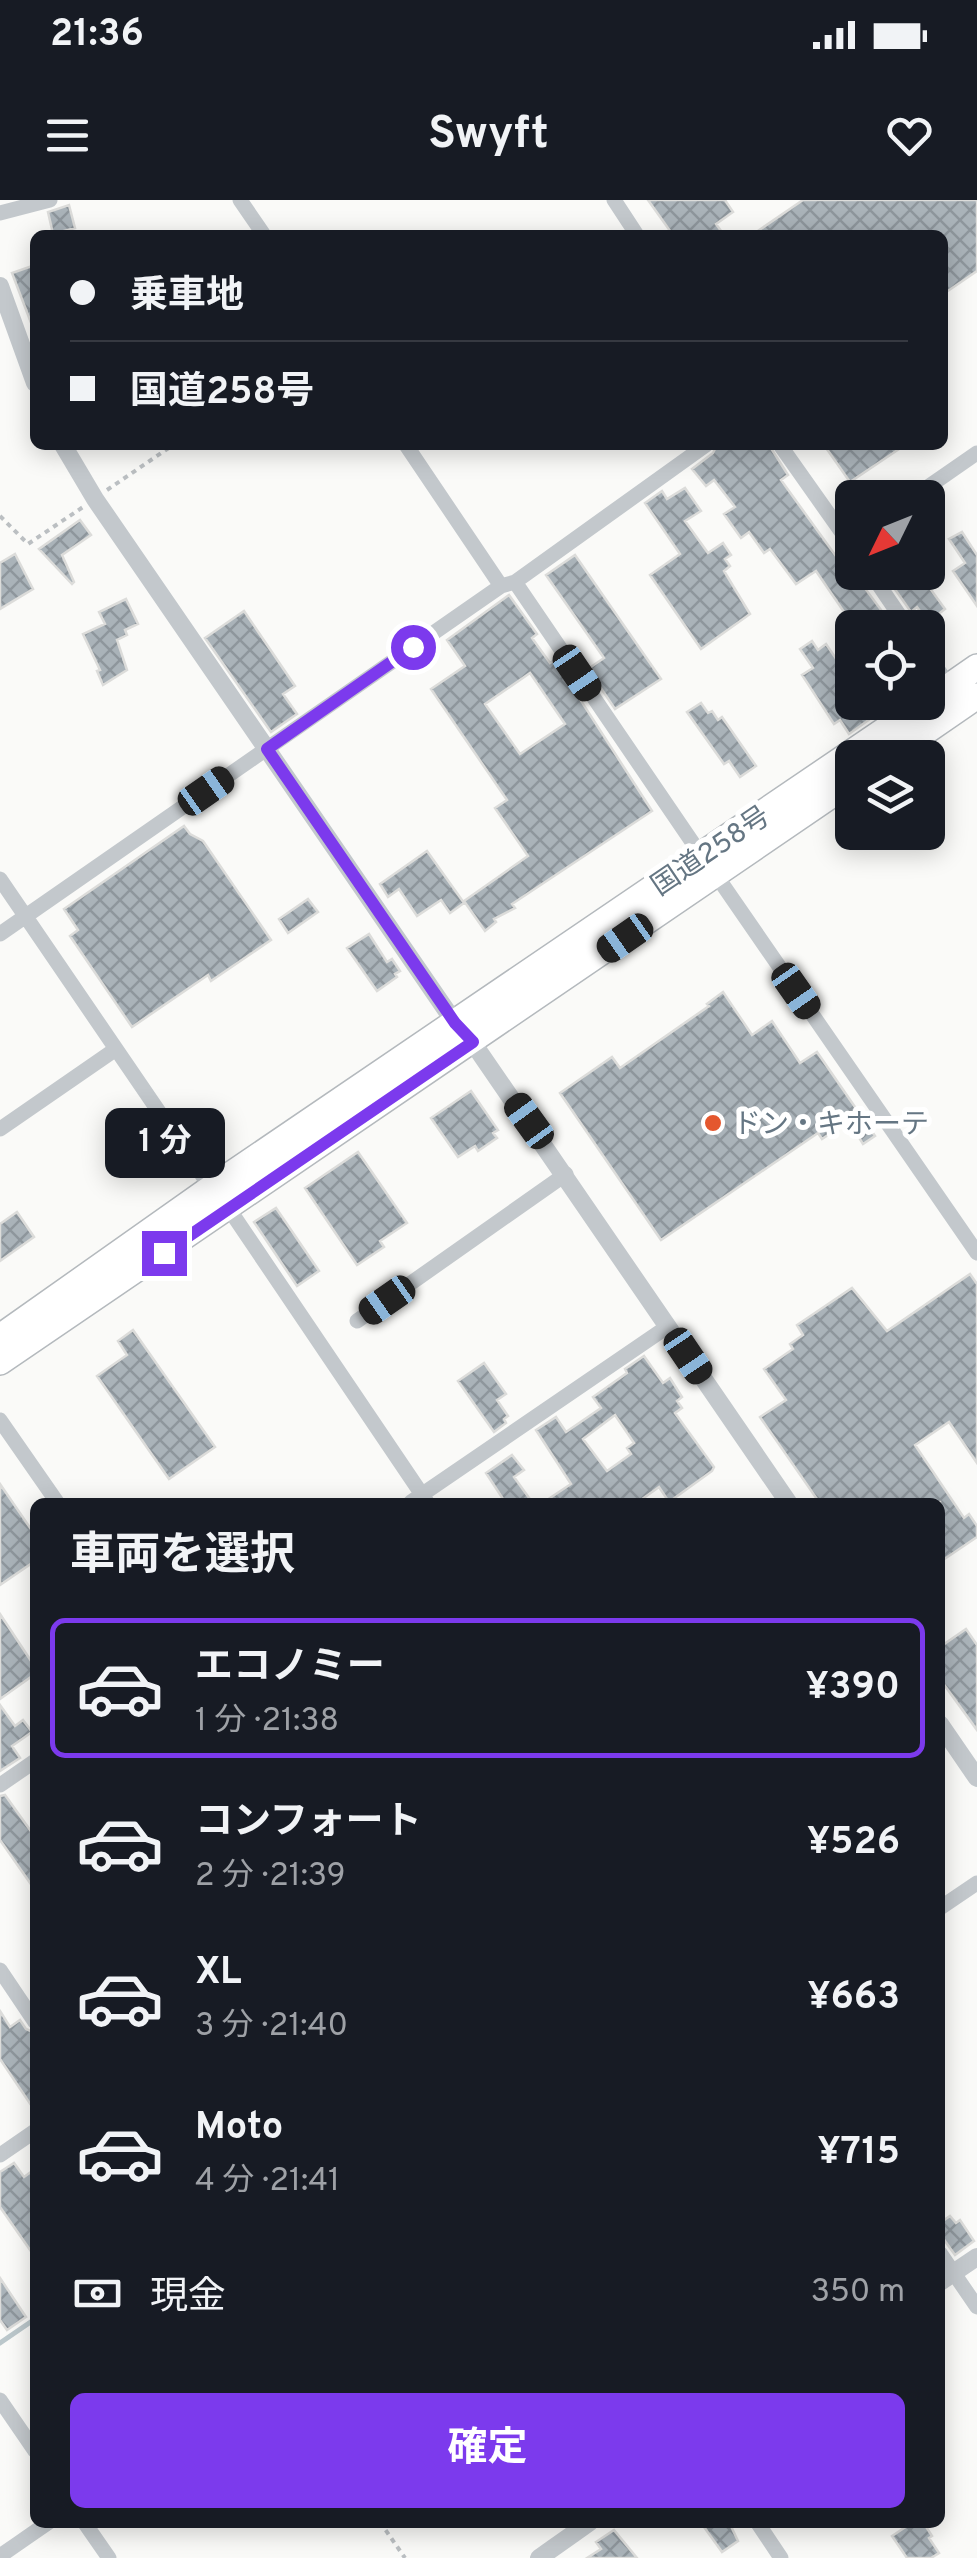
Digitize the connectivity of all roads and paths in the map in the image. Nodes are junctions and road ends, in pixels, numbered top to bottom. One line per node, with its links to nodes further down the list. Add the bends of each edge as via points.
1 (50, 200): 4 (street)
2 (240, 200): 5 (street)
3 (614, 200): 6 (street)
4 (0, 213)
5 (261, 230)
6 (634, 230)
7 (0, 286): 8 (street)
8 (30, 369)
9 (66, 450): 24 (street)
10 (410, 450): 16 (street)
11 (699, 450): 16 (street)
12 (784, 450): 15 (street)
13 (977, 453): 14 (street)
14 (938, 480)
15 (835, 520)
16 (508, 584): 24 (street); 26 (street)
17 (977, 667): 19 (highway, 国道258号)
18 (945, 679): 19 (street)
19 (950, 686): 20 (highway, 国道258号)
20 (945, 689)
21 (977, 696): 23 (highway)
22 (903, 720): 26 (highway, 国道258号)
23 (914, 740)
24 (267, 749): 28 (street); 30 (street)
25 (835, 792): 26 (highway, 国道258号)
26 (709, 865): 30 (highway, 国道258号); 31 (highway, 国道258号); 37 (street)
27 (0, 879): 28 (street)
28 (26, 917): 29 (street); 32 (street)
29 (0, 934)
30 (455, 1023): 31 (street); 35 (highway, 国道258号)
31 (473, 1042): 34 (street); 36 (highway, 国道258号)
32 (116, 1049): 33 (street); 35 (street)
33 (0, 1128)
34 (566, 1174): 38 (street); 39 (street)
35 (212, 1188): 40 (highway, 国道258号)
36 (229, 1209): 41 (highway, 国道258号); 44 (street)
37 (977, 1253)
38 (358, 1321)
39 (667, 1327): 45 (street); 46 (street)
40 (0, 1337)
41 (0, 1362)
42 (0, 1420): 43 (street)
43 (54, 1498)
44 (419, 1498)
45 (423, 1498)
46 (785, 1498)
47 (945, 1731): 49 (street)
48 (30, 1764): 50 (street)
49 (977, 1778)
50 (0, 1785)
51 (977, 1883): 52 (street)
52 (945, 1905)
53 (0, 1970): 54 (street)
54 (30, 2015)
55 (30, 2134): 56 (street)
56 (0, 2155)
57 (977, 2257): 58 (street)
58 (947, 2277): 59 (street)
59 (977, 2307)
60 (0, 2400): 61 (street)
61 (30, 2444)
62 (40, 2528): 67 (street)
63 (88, 2528): 68 (street)
64 (384, 2528): 69 (path)
65 (582, 2528): 70 (street)
66 (761, 2528): 71 (street)
67 (0, 2556)
68 (108, 2558)
69 (405, 2558)
70 (539, 2558)
71 (781, 2558)

